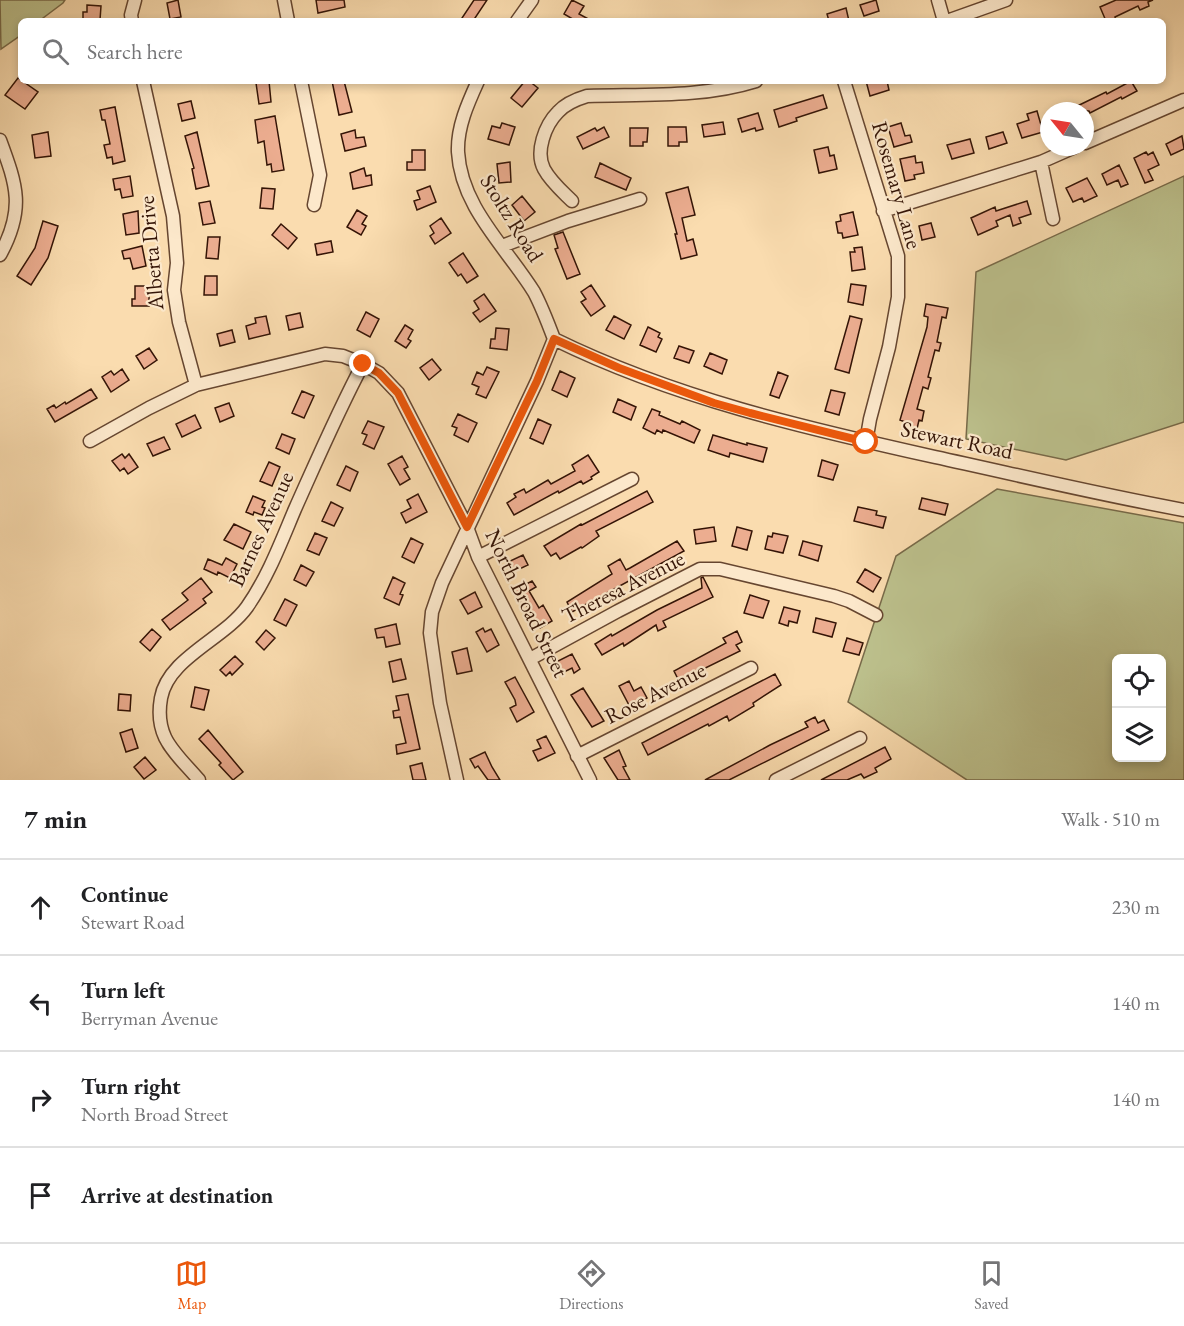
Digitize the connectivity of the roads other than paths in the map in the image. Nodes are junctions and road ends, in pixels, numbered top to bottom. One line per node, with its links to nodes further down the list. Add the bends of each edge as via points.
1 (135, 0): 6 (street)
2 (284, 0): 7 (street)
3 (532, 0): 8 (street)
4 (938, 0): 9 (street)
5 (1005, 0): 10 (street)
6 (132, 18)
7 (287, 18)
8 (519, 18)
9 (944, 18)
10 (954, 18)
11 (144, 84): 30 (street, Alberta Drive, via 173,216 178,322)
12 (302, 84): 23 (street, via 320,175)
13 (477, 84): 26 (street, Stoltz Road, via 461,126 461,177 477,212)
14 (746, 84): 22 (street, via 696,92 587,96 573,100 558,112 540,150 543,167)
15 (845, 84): 24 (street, Rosemary Lane)
16 (1184, 100): 17 (street)
17 (1094, 139)
18 (0, 140): 27 (street, via 15,183 16,211)
19 (1055, 156): 20 (street)
20 (1041, 162): 24 (street); 25 (street)
21 (640, 199): 26 (street)
22 (572, 201)
23 (314, 205)
24 (883, 211): 32 (street, Rosemary Lane, via 898,256 898,297)
25 (1053, 219)
26 (502, 246): 28 (street, Stoltz Road, via 535,294)
27 (0, 255)
28 (554, 339): 32 (street, Stewart Road, via 714,403); 35 (street)
29 (363, 364): 30 (street, North Broad Street, via 325,354); 35 (street, North Broad Street, via 379,373 398,393); 42 (street, Barnes Avenue, via 338,410 269,570 246,608 218,637 180,663 161,695 159,720 166,742)
30 (196, 385): 31 (street, North Broad Street)
31 (90, 441)
32 (866, 442): 34 (street, Stewart Road)
33 (632, 479): 36 (street)
34 (1184, 510)
35 (467, 527): 36 (street, North Broad Street); 43 (street, via 436,598 430,633)
36 (478, 557): 38 (street, North Broad Street)
37 (876, 615): 38 (street, Theresa Avenue, via 834,596 700,569)
38 (530, 659): 41 (street, North Broad Street)
39 (751, 668): 41 (street, Rose Avenue)
40 (860, 738): 45 (street)
41 (577, 756): 44 (street, North Broad Street)
42 (199, 780)
43 (457, 780)
44 (590, 780)
45 (776, 780)

